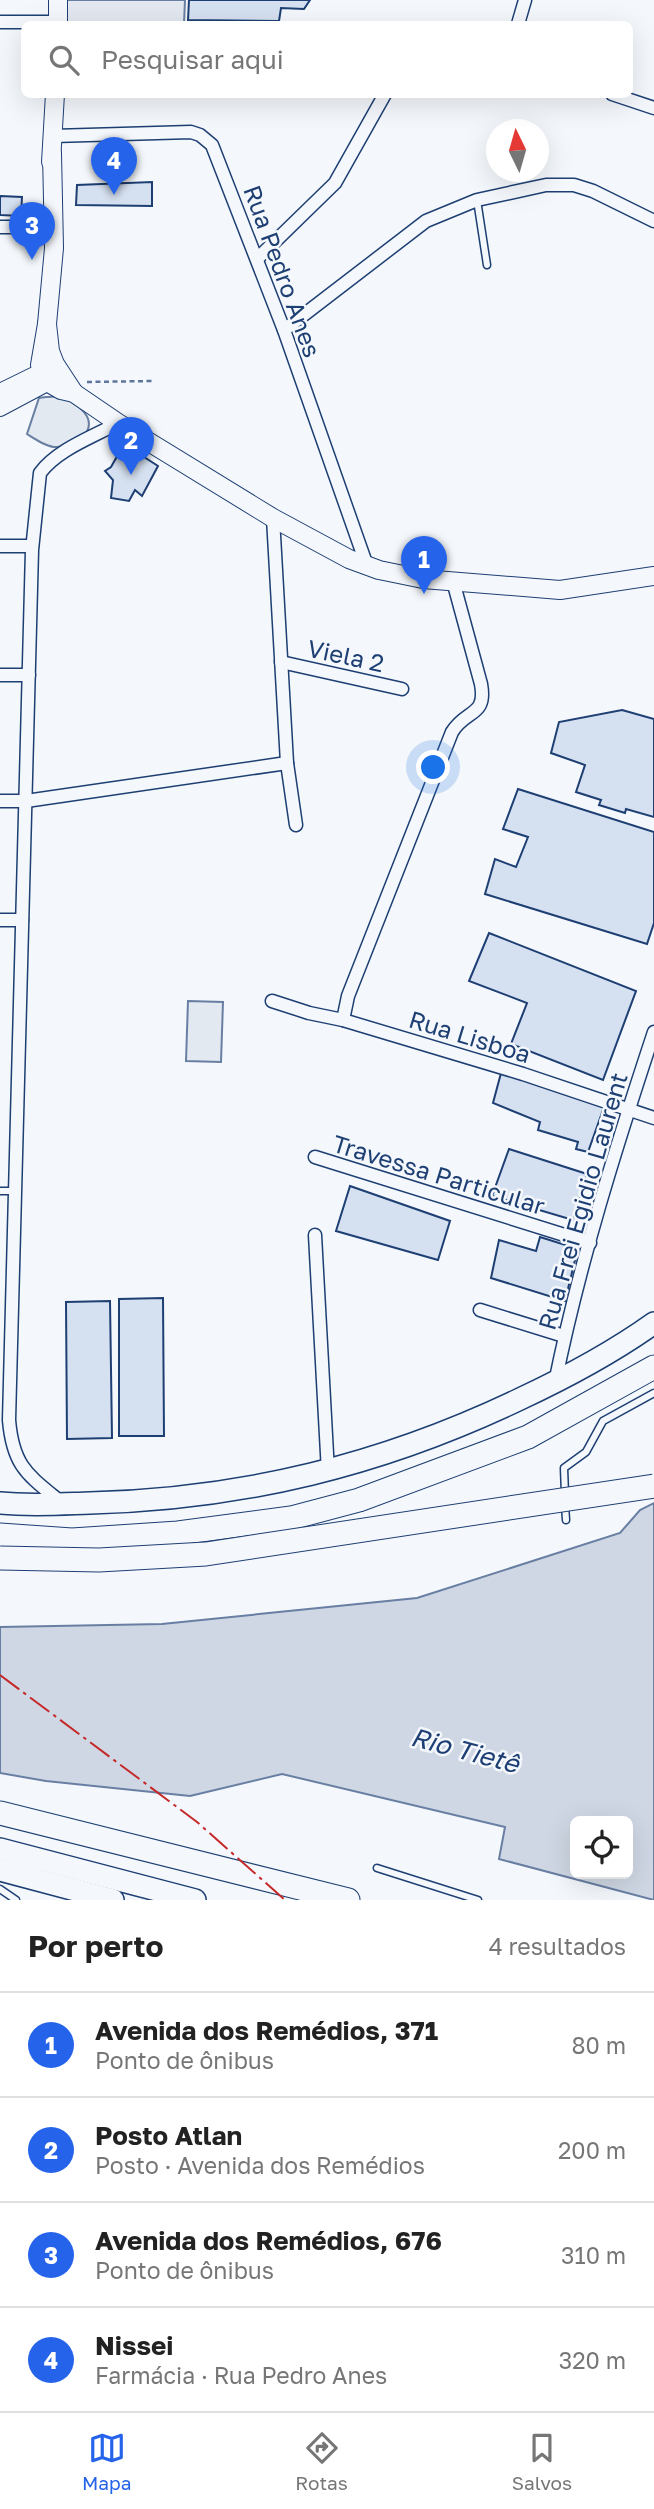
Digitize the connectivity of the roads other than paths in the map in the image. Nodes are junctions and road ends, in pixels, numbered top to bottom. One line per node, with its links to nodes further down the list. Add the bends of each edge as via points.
1 (52, 0): 4 (main road)
2 (58, 0): 5 (main road)
3 (525, 0): 6 (street)
4 (55, 21)
5 (55, 21)
6 (519, 21)
7 (0, 22): 8 (street)
8 (21, 22)
9 (55, 98): 13 (main road)
10 (383, 98): 18 (street, via 335,183)
11 (624, 98): 12 (street)
12 (654, 108)
13 (53, 144): 17 (main road); 18 (street, Rua Pedro Anes, via 191,132 200,135 218,157); 20 (main road, via 54,248)
14 (477, 200): 15 (street, via 575,185); 19 (lane); 21 (street, via 426,221)
15 (654, 221)
16 (0, 227): 17 (street)
17 (45, 227): 20 (main road)
18 (257, 259): 21 (street, Rua Pedro Anes)
19 (487, 265)
20 (49, 288): 22 (main road, via 47,324)
21 (284, 330): 29 (street, Rua Pedro Anes)
22 (58, 378): 23 (street); 24 (street); 25 (main road)
23 (0, 392)
24 (0, 408)
25 (118, 423): 26 (main road); 28 (street, via 58,456 40,473)
26 (273, 518): 29 (main road); 32 (street)
27 (0, 546): 28 (street)
28 (32, 546): 34 (street)
29 (367, 566): 31 (main road)
30 (654, 576): 31 (main road, via 560,590)
31 (453, 581): 43 (street, via 482,701 453,732 352,985)
32 (281, 662): 35 (street, Viela 2); 36 (street)
33 (0, 675): 34 (street)
34 (29, 675): 38 (street)
35 (402, 689)
36 (287, 763): 38 (street); 39 (street)
37 (0, 801): 38 (street)
38 (26, 801): 41 (street)
39 (296, 825)
40 (0, 920): 41 (street)
41 (22, 920): 49 (street)
42 (272, 1000): 43 (street, Rua Lisboa)
43 (343, 1020): 45 (street, Rua Lisboa)
44 (654, 1032): 45 (street, Rua Frei Egidio Laurent)
45 (628, 1110): 46 (street, Rua Lisboa); 51 (street, Rua Frei Egidio Laurent)
46 (654, 1118)
47 (315, 1157): 51 (street, Travessa Particular)
48 (0, 1191): 49 (lane)
49 (17, 1191): 52 (street)
50 (315, 1235): 61 (street)
51 (590, 1243): 55 (street, Rua Frei Egidio Laurent)
52 (7, 1304): 64 (street, via 11,1442 29,1476)
53 (480, 1310): 55 (street)
54 (654, 1323): 59 (highway)
55 (564, 1336): 59 (street, Rua Frei Egidio Laurent)
56 (654, 1361): 58 (highway)
57 (654, 1367): 58 (highway)
58 (633, 1379): 66 (highway, via 528,1437 359,1500 291,1518 178,1533 72,1540)
59 (555, 1383): 61 (highway, via 452,1431)
60 (654, 1393): 65 (lane, via 603,1421 586,1452 564,1468)
61 (328, 1472): 64 (highway, via 248,1489 149,1502)
62 (654, 1486): 67 (highway, bridge, via 206,1554 99,1560)
63 (0, 1503): 64 (highway)
64 (62, 1503)
65 (566, 1520)
66 (0, 1535)
67 (0, 1558)
68 (0, 1814): 76 (highway)
69 (0, 1849): 75 (highway)
70 (377, 1868): 77 (lane)
71 (0, 1870): 74 (highway)
72 (0, 1889): 73 (lane)
73 (16, 1900)
74 (113, 1900)
75 (195, 1900)
76 (348, 1900)
77 (478, 1900)

